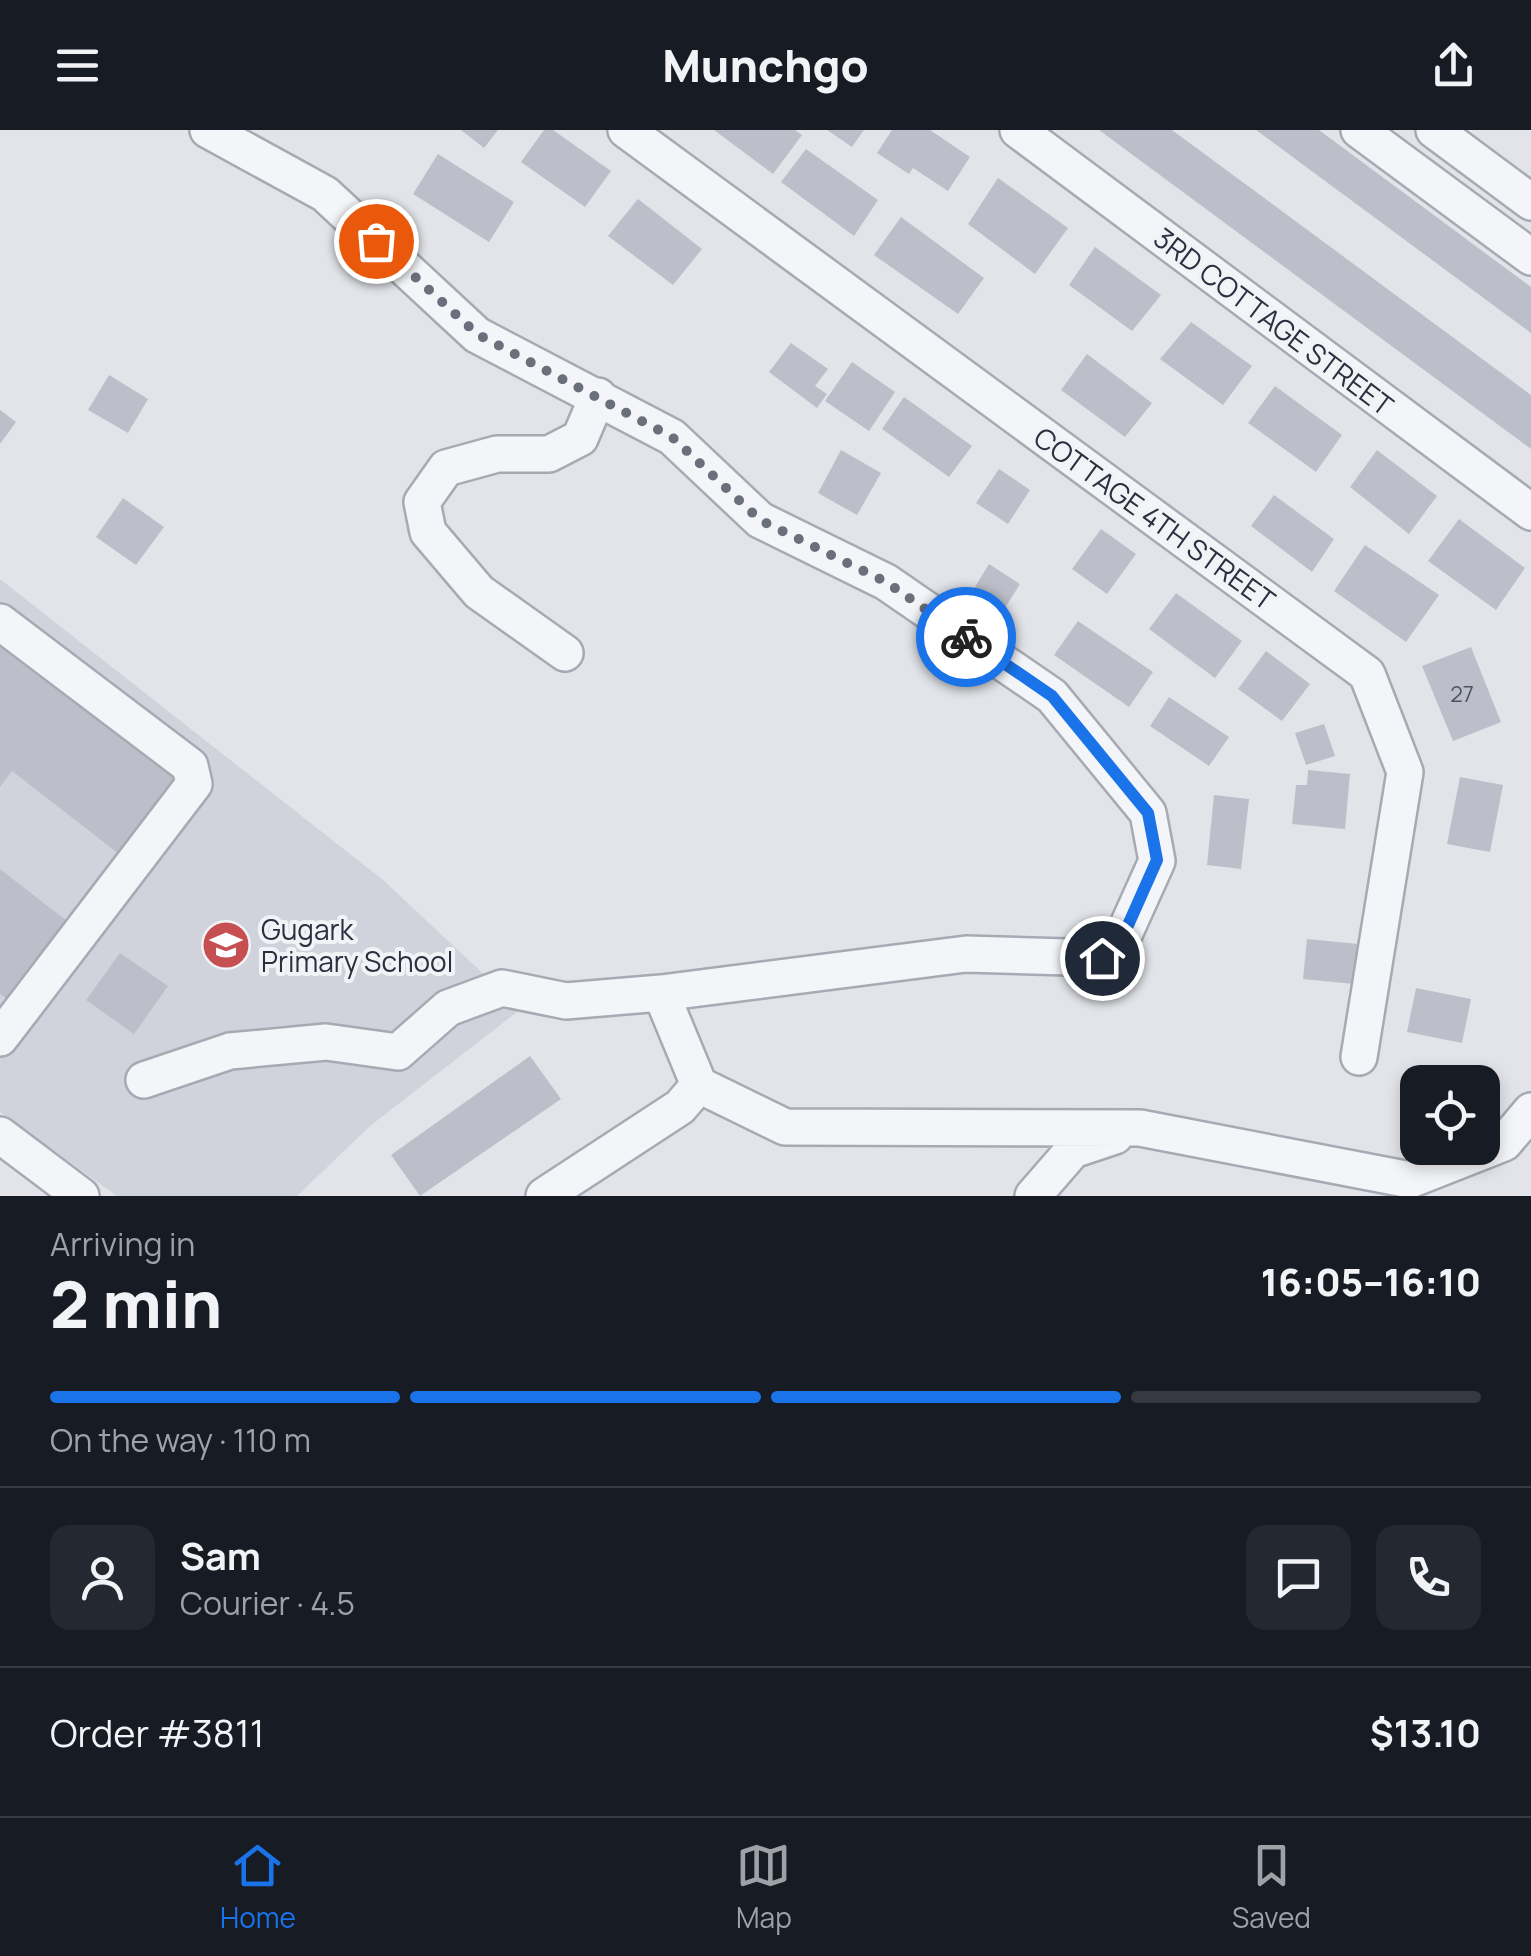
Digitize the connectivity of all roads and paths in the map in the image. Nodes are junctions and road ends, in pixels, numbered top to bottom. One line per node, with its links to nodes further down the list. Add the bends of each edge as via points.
1 (208, 130): 8 (street, via 325,194 477,334)
2 (626, 130): 14 (street, СOTTAGE 4TH STREET, via 1367,674 1405,772)
3 (1018, 130): 9 (street, 3RD COTTAGE STREET)
4 (1359, 130): 7 (street)
5 (1434, 130): 6 (street)
6 (1531, 202)
7 (1531, 257)
8 (598, 396): 11 (street, via 580,438 549,454 496,454 446,468 422,502 428,532 479,592); 12 (street, via 672,437 760,520 886,582 1052,696 1148,813 1157,860 1125,932 1102,958 966,954)
9 (1531, 512)
10 (0, 622): 13 (street, via 190,766 194,784)
11 (565, 653)
12 (661, 993): 15 (street, via 566,1001 502,988 448,1008 398,1052 326,1042 230,1050); 16 (street)
13 (0, 1038)
14 (1359, 1056)
15 (144, 1080)
16 (699, 1085): 18 (street, via 785,1127); 21 (street, via 680,1106)
17 (1531, 1112): 18 (street, via 1504,1144 1410,1180)
18 (1140, 1128): 22 (street, via 1073,1150)
19 (0, 1135): 20 (street)
20 (81, 1196)
21 (544, 1196)
22 (1034, 1196)

